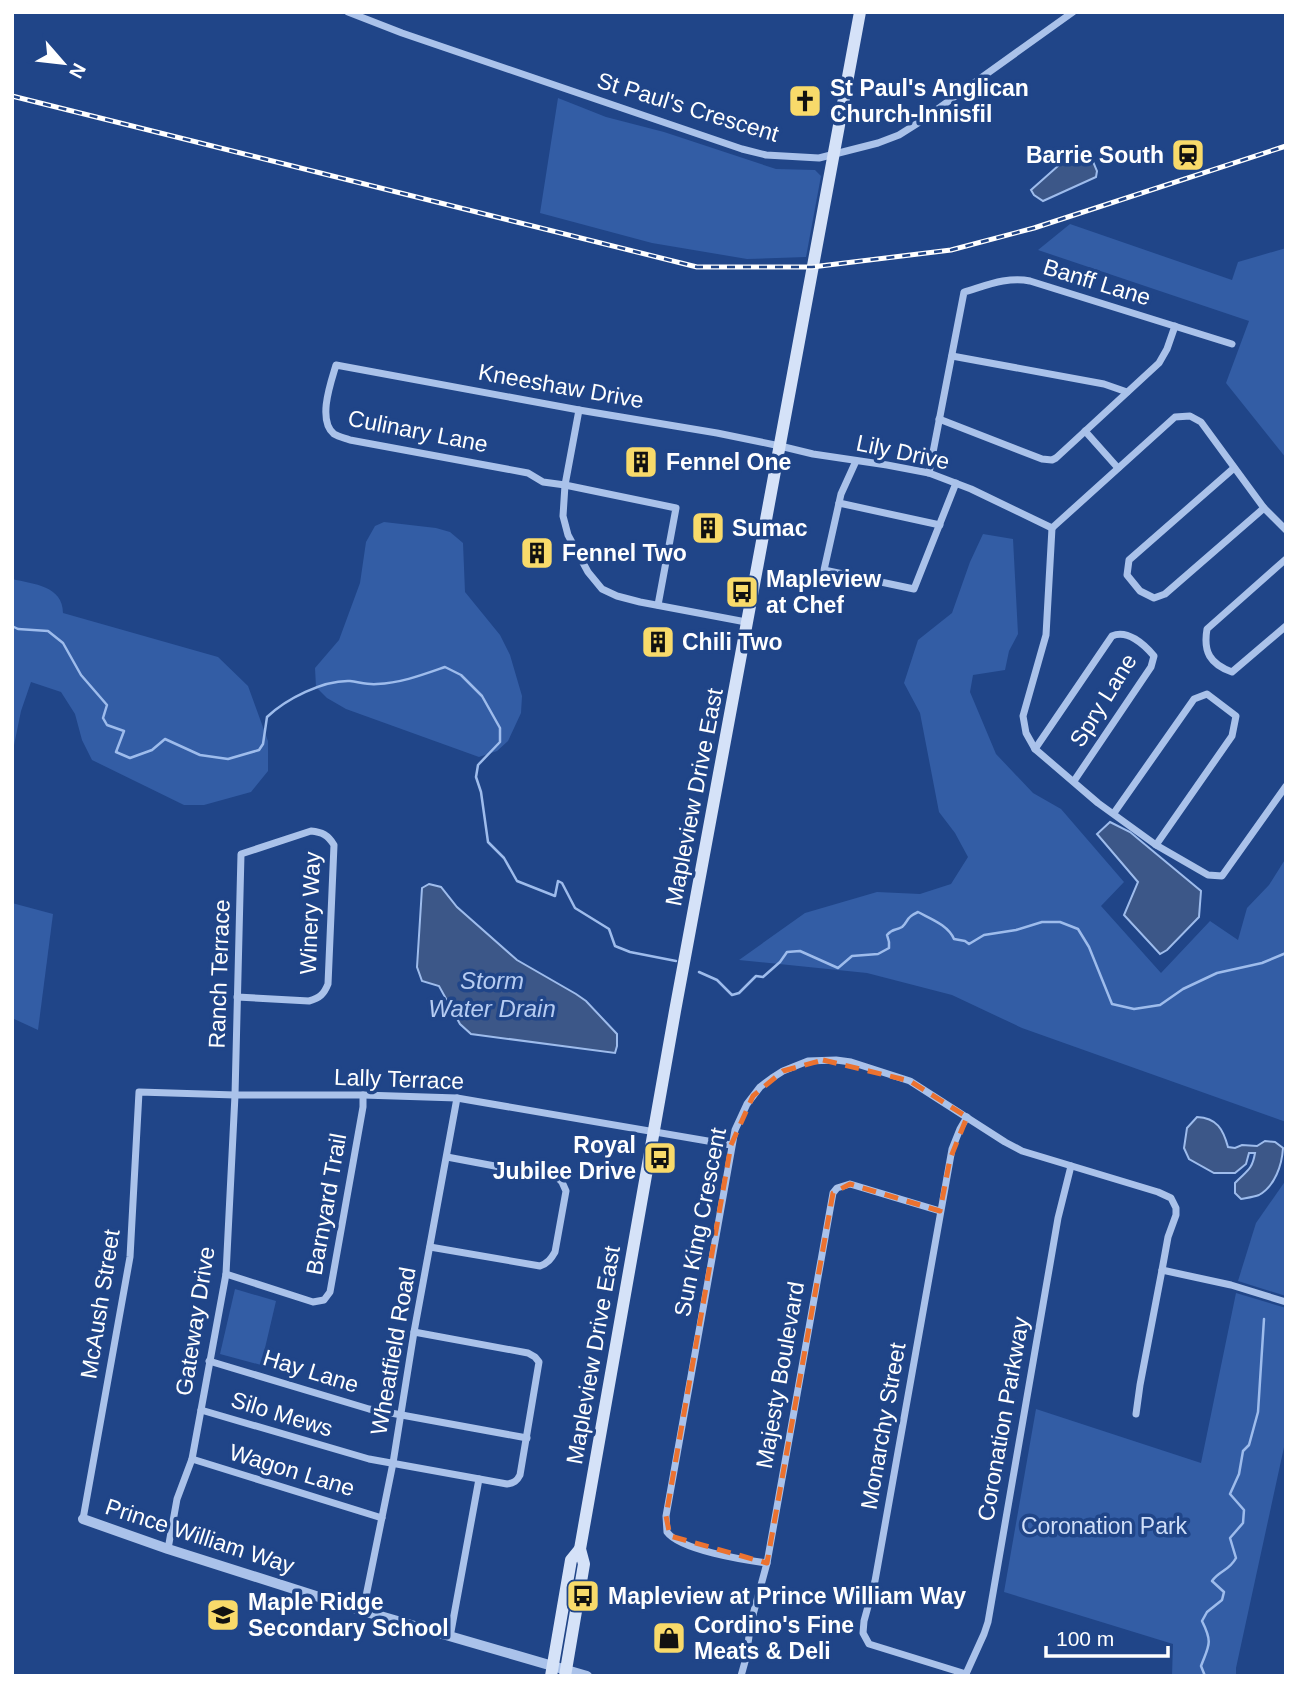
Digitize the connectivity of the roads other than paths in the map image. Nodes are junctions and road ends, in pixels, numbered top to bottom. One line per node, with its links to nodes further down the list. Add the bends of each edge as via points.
1 (348, 12): 4 (street, St Paul's Crescent, via 742,149 793,157)
2 (860, 12): 4 (main road, Mapleview Drive East)
3 (1073, 12): 4 (street, St Paul's Crescent, via 899,135)
4 (833, 155): 13 (main road, Mapleview Drive East)
5 (1174, 326): 6 (street, Banff Lane); 7 (street, Banff Lane, via 1030,281 1009,279 964,292); 9 (street, via 1164,358)
6 (1232, 344)
7 (952, 356): 9 (street); 11 (street, Banff Lane)
8 (336, 365): 10 (street, Kneeshaw Drive); 19 (street, Culinary Lane, via 326,415 328,427 336,435 528,473 543,482)
9 (1127, 392): 12 (street)
10 (579, 410): 13 (street, Kneeshaw Drive); 19 (street)
11 (939, 419): 12 (street, via 1047,460 1056,458); 17 (street, Banff Lane)
12 (1085, 431): 15 (street)
13 (780, 446): 14 (street, Lily Drive); 27 (main road, Mapleview Drive East)
14 (856, 461): 17 (street, Lily Drive); 20 (street)
15 (1118, 468): 16 (street, via 1175,417 1190,416 1201,422); 23 (street)
16 (1234, 468): 21 (street); 21 (street, via 1129,560 1127,575 1140,591 1154,598 1165,594)
17 (929, 473): 18 (street, Lily Drive)
18 (956, 483): 22 (street); 23 (street, Lily Drive)
19 (565, 485): 26 (street, via 563,516 587,572 602,589 617,596); 26 (street, via 676,509)
20 (839, 503): 22 (street); 22 (street, via 824,570 901,587 914,589)
21 (1264, 508): 24 (street)
22 (940, 524)
23 (1052, 528): 29 (street, via 1046,635 1023,716)
24 (1286, 530)
25 (1286, 559): 28 (street, via 1207,629 1208,654 1220,668 1233,672)
26 (658, 605): 27 (street)
27 (746, 622): 41 (main road, Mapleview Drive East)
28 (1286, 626)
29 (1035, 749): 30 (street); 30 (street, Spry Lane, via 1112,636 1130,636 1148,649 1154,656 1151,667)
30 (1074, 781): 32 (street)
31 (1286, 786): 33 (street, via 1222,876 1208,875)
32 (1114, 814): 33 (street); 33 (street, via 1194,699 1207,694 1217,701 1237,716 1232,736)
33 (1156, 845)
34 (241, 854): 35 (street, Ranch Terrace); 35 (street, Winery Way, via 311,831 321,832 334,845 324,993 309,1001)
35 (237, 997): 38 (street, Ranch Terrace)
36 (139, 1092): 38 (street, Lally Terrace); 60 (street, McAush Street, via 130,1257)
37 (363, 1095): 38 (street, Lally Terrace); 39 (street, Lally Terrace); 48 (street, Barnyard Trail, via 330,1292 324,1300 313,1301)
38 (235, 1096): 48 (street, Gateway Drive)
39 (457, 1098): 41 (street, Lally Terrace); 43 (street, Wheatfield Road)
40 (967, 1117): 42 (street, Sun King Crescent, via 910,1081 851,1062 816,1060 783,1071 760,1087 741,1114); 44 (street, Sun King Crescent, via 1015,1148); 45 (street, Monarchy Street, via 952,1149)
41 (654, 1131): 42 (street); 62 (main road, Mapleview Drive East)
42 (731, 1145): 63 (street, Sun King Crescent, via 665,1525 677,1541)
43 (447, 1157): 46 (street, Wheatfield Road); 46 (street, via 558,1178 566,1191 555,1252 540,1266)
44 (1071, 1167): 47 (street, Sun King Crescent, via 1171,1198 1176,1215); 68 (street, Coronation Parkway, via 1058,1218 988,1622)
45 (940, 1211): 63 (street, Majesty Boulevard, via 850,1184 833,1193); 68 (street, Monarchy Street, via 863,1633 869,1644)
46 (430, 1247): 50 (street, Wheatfield Road)
47 (1162, 1270): 49 (street); 53 (street)
48 (226, 1274): 51 (street, Gateway Drive)
49 (1286, 1302)
50 (414, 1332): 54 (street, Wheatfield Road); 55 (street, via 535,1357 539,1362)
51 (209, 1361): 52 (street, Gateway Drive); 54 (street, Hay Lane)
52 (201, 1410): 56 (street, Gateway Drive); 57 (street, Silo Mews)
53 (1136, 1414)
54 (401, 1416): 55 (street, Hay Lane); 57 (street, Wheatfield Road)
55 (527, 1438): 58 (street, Silo Mews, via 517,1480 507,1484)
56 (192, 1459): 59 (street, Wagon Lane); 61 (street, Gateway Drive, via 177,1499)
57 (393, 1463): 58 (street, Silo Mews); 59 (street, Wheatfield Road)
58 (479, 1479): 65 (street)
59 (382, 1518): 64 (street, Wheatfield Road)
60 (83, 1519): 61 (street, Prince William Way)
61 (168, 1549): 64 (street, Prince William Way)
62 (580, 1549): 66 (main road, Mapleview Drive East, via 570,1560); 67 (main road, Mapleview Drive East, via 584,1564)
63 (767, 1563): 70 (street, Majesty Boulevard)
64 (363, 1611): 65 (street, Prince William Way)
65 (450, 1637): 66 (street, Prince William Way)
66 (552, 1671): 67 (street, Prince William Way)
67 (565, 1673): 69 (street, Prince William Way)
68 (965, 1675)
69 (587, 1676)
70 (741, 1676)

